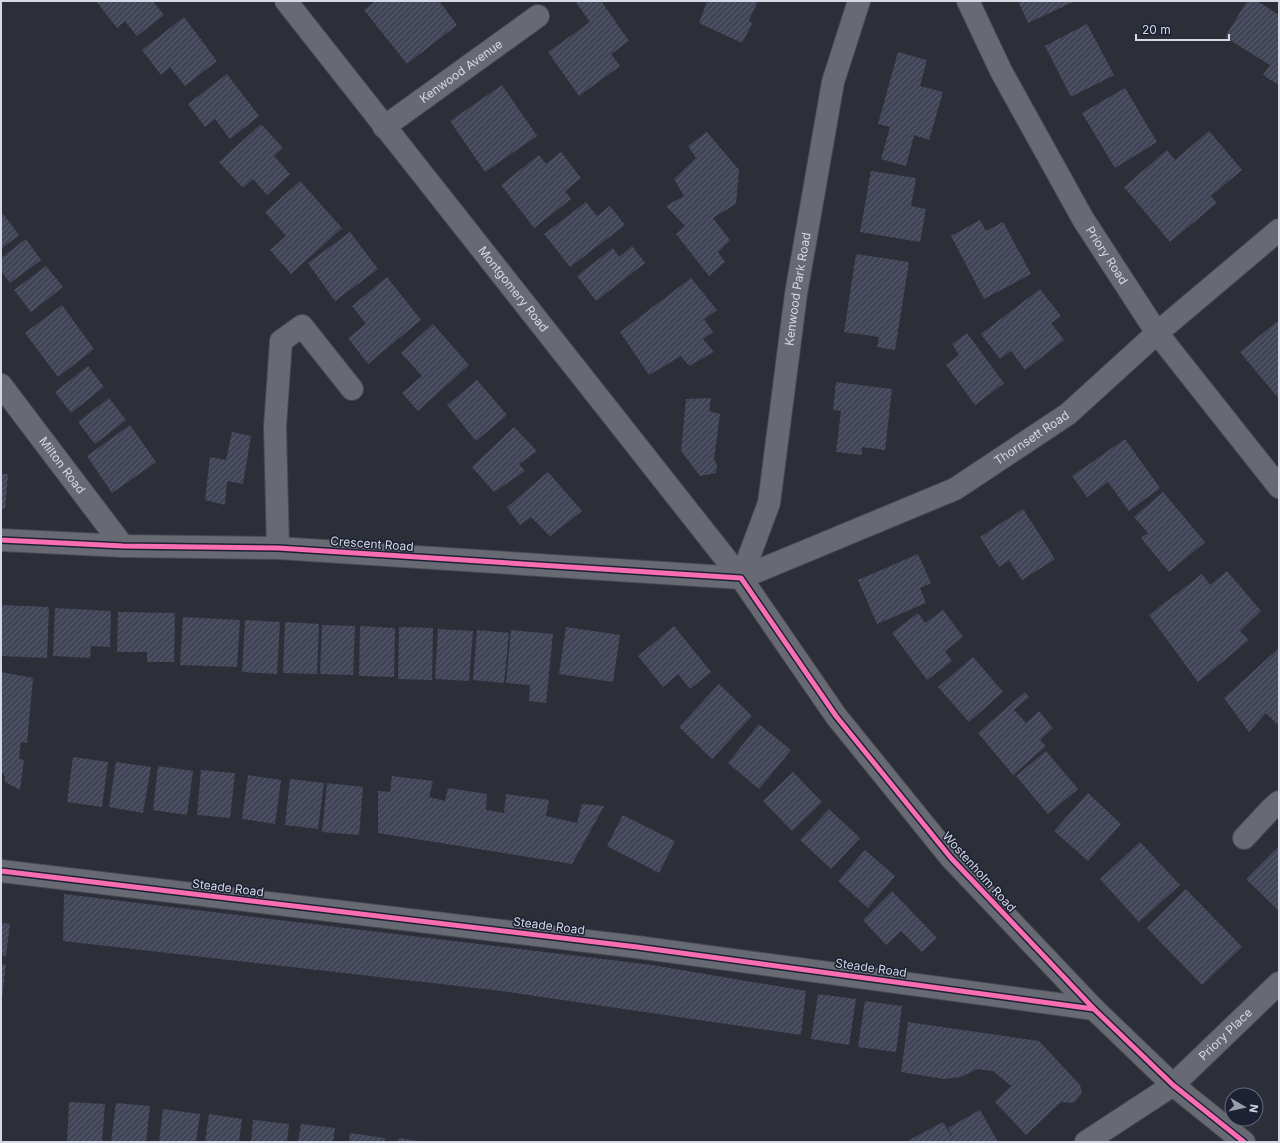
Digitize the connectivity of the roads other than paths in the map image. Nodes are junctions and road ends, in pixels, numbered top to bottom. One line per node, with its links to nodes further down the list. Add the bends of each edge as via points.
1 (286, 1): 5 (street, Montgomery Road)
2 (859, 1): 14 (street, Kenwood Park Road, via 833,82 796,294 769,503)
3 (968, 1): 7 (street, Priory Road, via 1001,71 1083,219)
4 (538, 16): 5 (street, Kenwood Avenue)
5 (384, 127): 14 (street, Montgomery Road)
6 (1279, 230): 7 (street, Thornsett Road)
7 (1157, 333): 10 (street, Priory Road); 14 (street, Thornsett Road, via 1068,414 955,490)
8 (1, 385): 12 (street, Milton Road)
9 (352, 389): 13 (street, via 302,326 281,341 275,428)
10 (1279, 488)
11 (1, 540): 12 (street, Crescent Road)
12 (123, 546): 13 (street, Crescent Road)
13 (278, 548): 14 (street, Crescent Road)
14 (741, 578): 19 (street, Wostenholm Road, via 836,716 951,858)
15 (1279, 802): 16 (street)
16 (1244, 838)
17 (1, 872): 19 (street, Steade Road, via 637,946)
18 (1279, 983): 20 (street, Priory Place)
19 (1094, 1009): 20 (street, Wostenholm Road)
20 (1174, 1086): 21 (street, Priory Place); 22 (street, Wostenholm Road)
21 (1086, 1142)
22 (1244, 1142)

